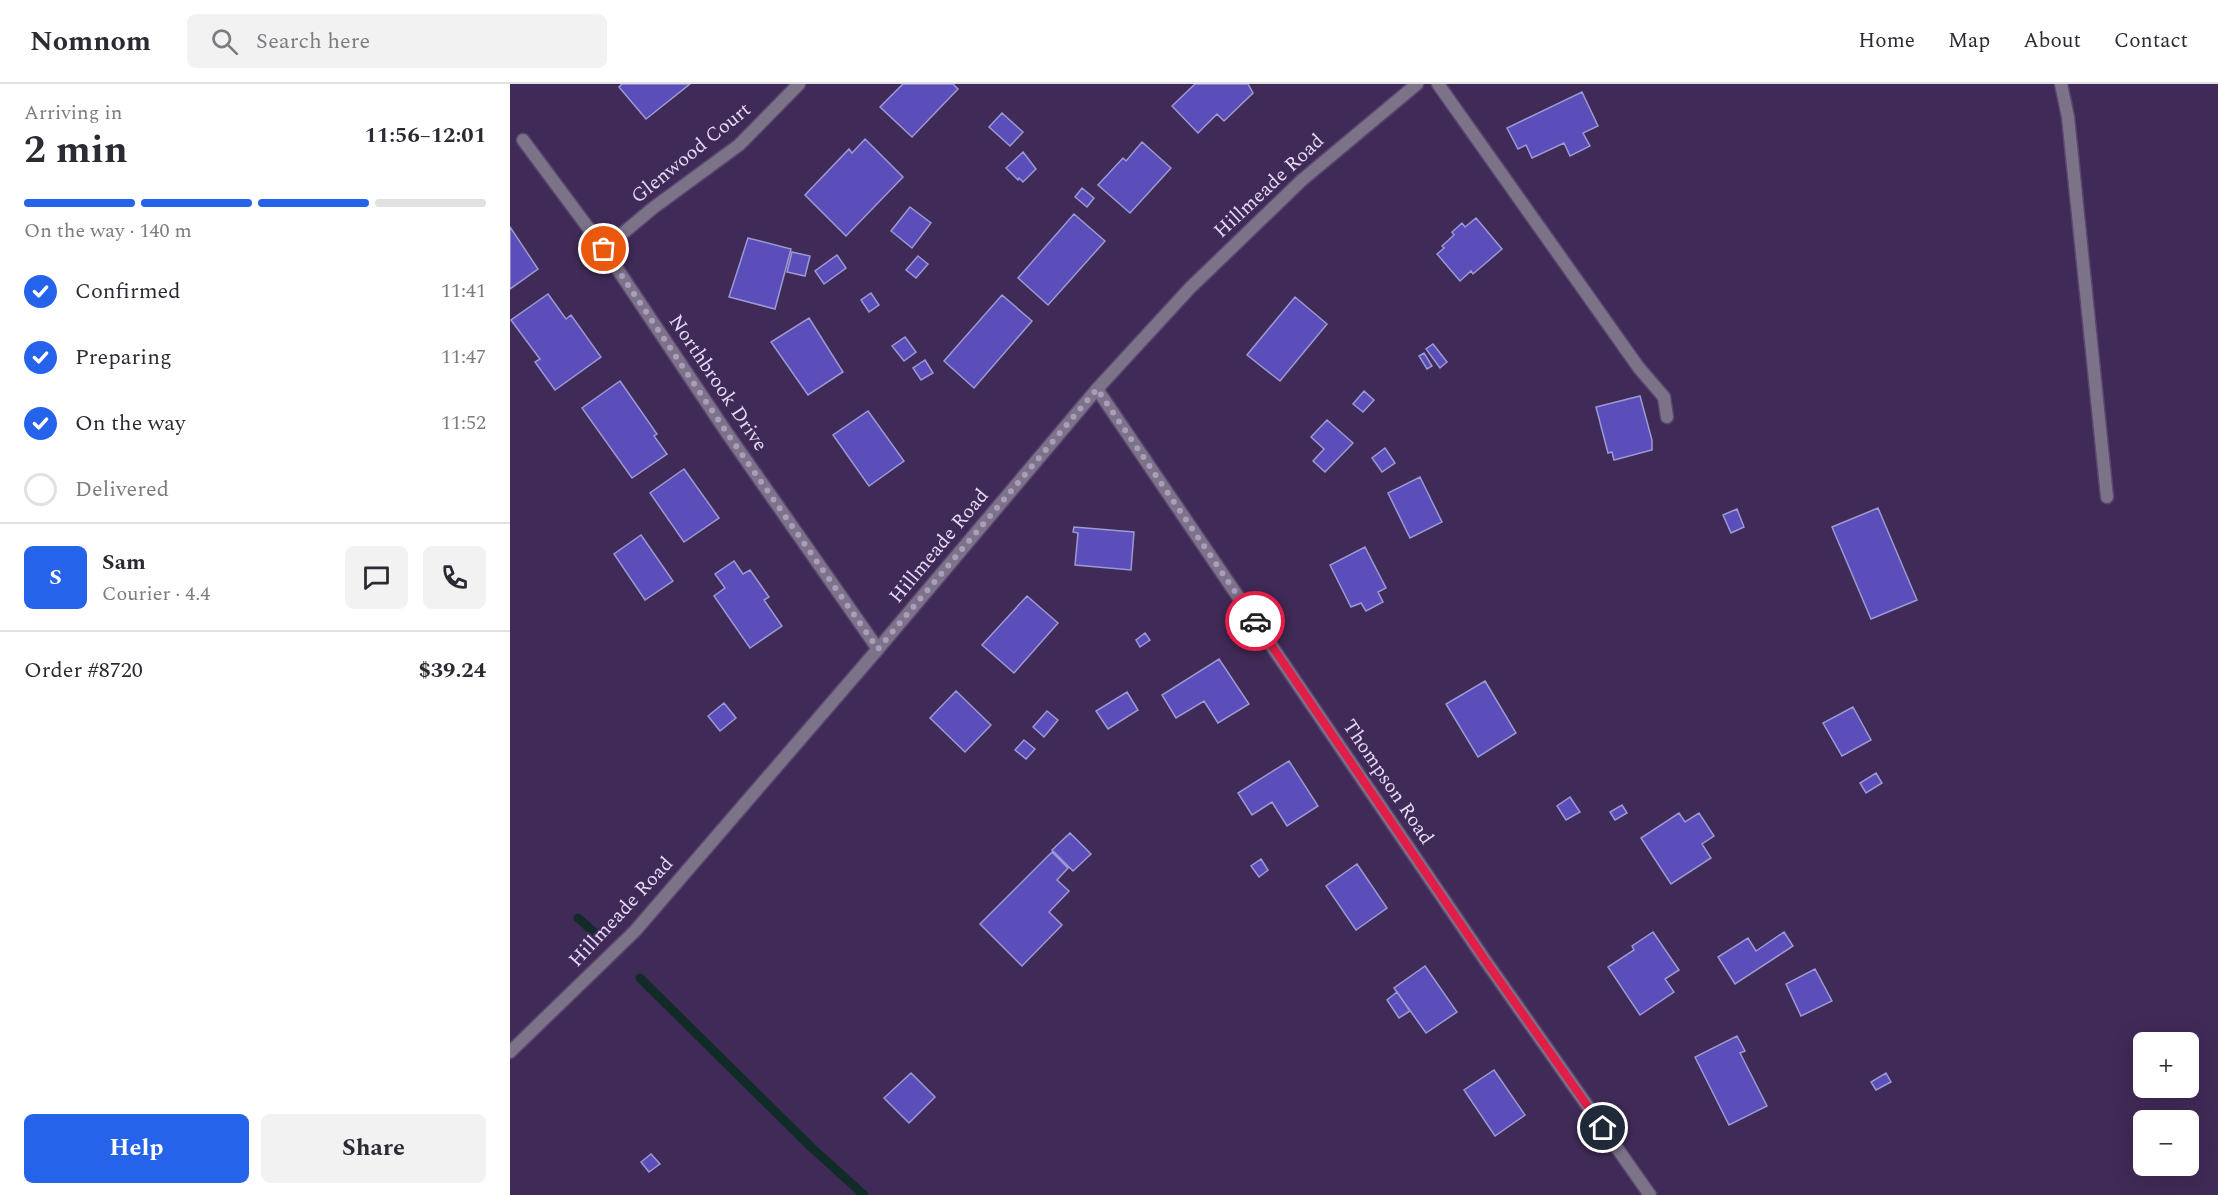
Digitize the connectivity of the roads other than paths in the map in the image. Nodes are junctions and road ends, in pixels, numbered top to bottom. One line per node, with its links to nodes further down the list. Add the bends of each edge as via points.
1 (799, 84): 6 (street, Glenwood Court, via 739,145 652,208)
2 (1417, 84): 7 (street, Hillmeade Road, via 1311,172 1248,232)
3 (1438, 84): 8 (street, via 1639,368 1664,397)
4 (2061, 84): 9 (street, via 2068,117)
5 (523, 140): 6 (street, Northbrook Drive)
6 (604, 249): 10 (street, Northbrook Drive)
7 (1097, 389): 10 (street, Hillmeade Road); 12 (street, Thompson Road, via 1485,960)
8 (1667, 417)
9 (2107, 497)
10 (878, 649): 11 (street, Hillmeade Road, via 635,931)
11 (510, 1052)
12 (1650, 1195)

